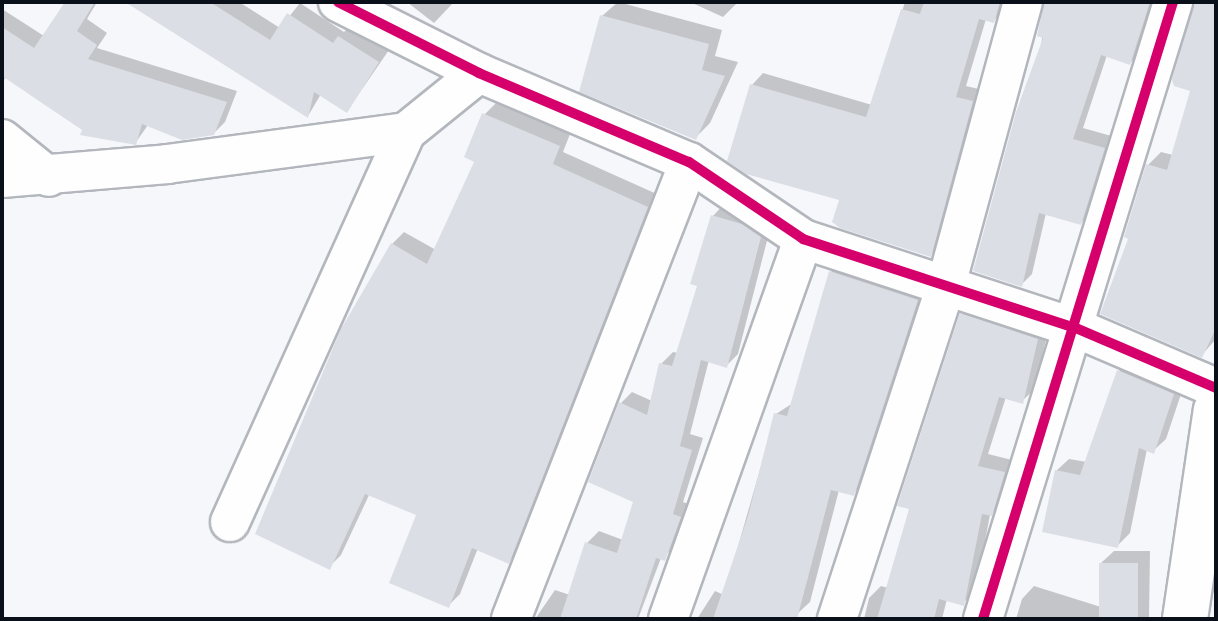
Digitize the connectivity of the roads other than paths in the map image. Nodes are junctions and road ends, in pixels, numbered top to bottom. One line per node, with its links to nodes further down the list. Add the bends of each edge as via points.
1 (338, 2): 4 (street)
2 (1023, 2): 11 (street)
3 (1173, 2): 12 (street)
4 (479, 73): 5 (street); 7 (street)
5 (406, 132): 8 (street); 15 (street)
6 (2, 139): 8 (street)
7 (689, 162): 10 (street); 16 (street)
8 (49, 177): 9 (street)
9 (2, 178)
10 (803, 239): 11 (street); 17 (street)
11 (946, 285): 12 (street); 18 (street)
12 (1076, 328): 13 (street); 19 (street)
13 (1216, 388)
14 (1216, 410): 20 (street)
15 (230, 522)
16 (511, 619)
17 (668, 619)
18 (837, 619)
19 (983, 619)
20 (1185, 619)

